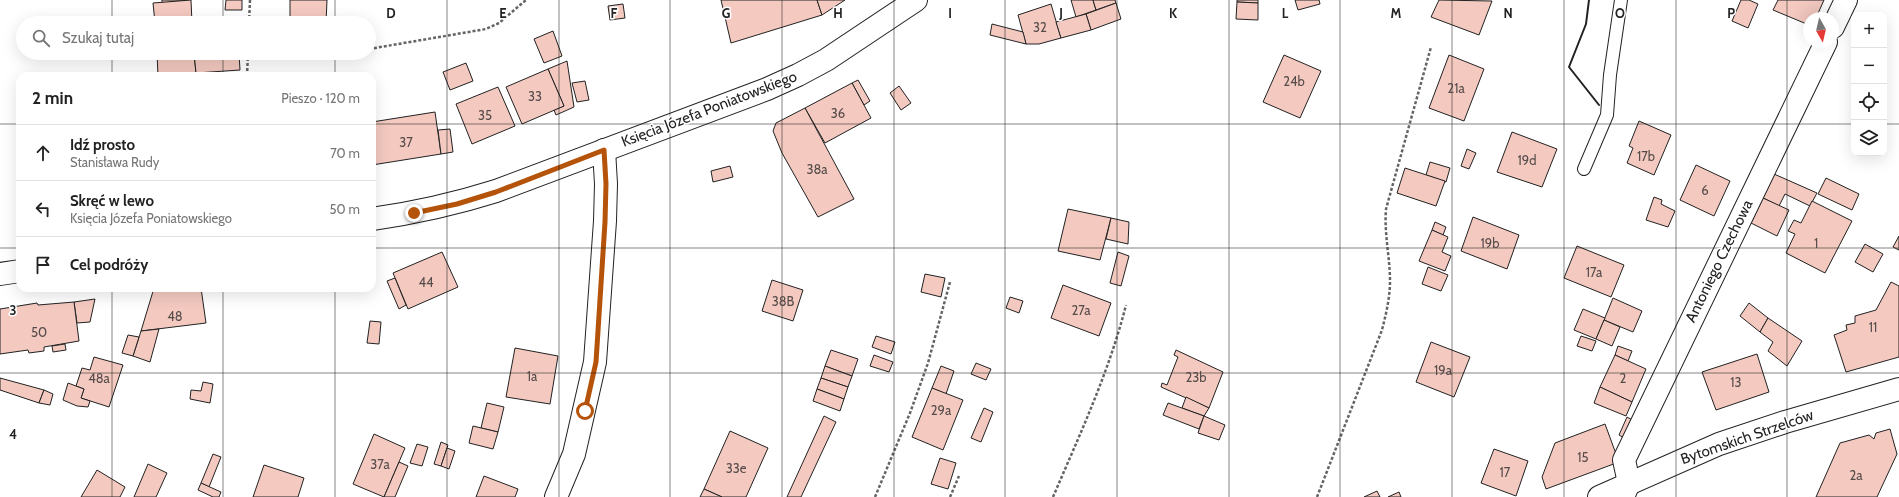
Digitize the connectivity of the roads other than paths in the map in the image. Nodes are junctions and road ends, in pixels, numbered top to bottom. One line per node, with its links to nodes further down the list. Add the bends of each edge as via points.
1 (916, 0): 6 (street, Księcia Józefa Poniatowskiego, via 826,60 798,75)
2 (1621, 0): 7 (lane, via 1607,114)
3 (1846, 0): 4 (street)
4 (1839, 15)
5 (1823, 48): 12 (street, Antoniego Czechowa, via 1624,460)
6 (604, 150): 8 (street, Księcia Józefa Poniatowskiego, via 496,192 457,204); 13 (street, via 605,222 596,362 574,454)
7 (1584, 169)
8 (376, 218)
9 (16, 272): 10 (street)
10 (0, 274)
11 (1899, 389): 12 (street, Bytomskich Strzelców, via 1719,444)
12 (1626, 490): 14 (street, Bytomskich Strzelców)
13 (556, 497)
14 (1599, 497)

